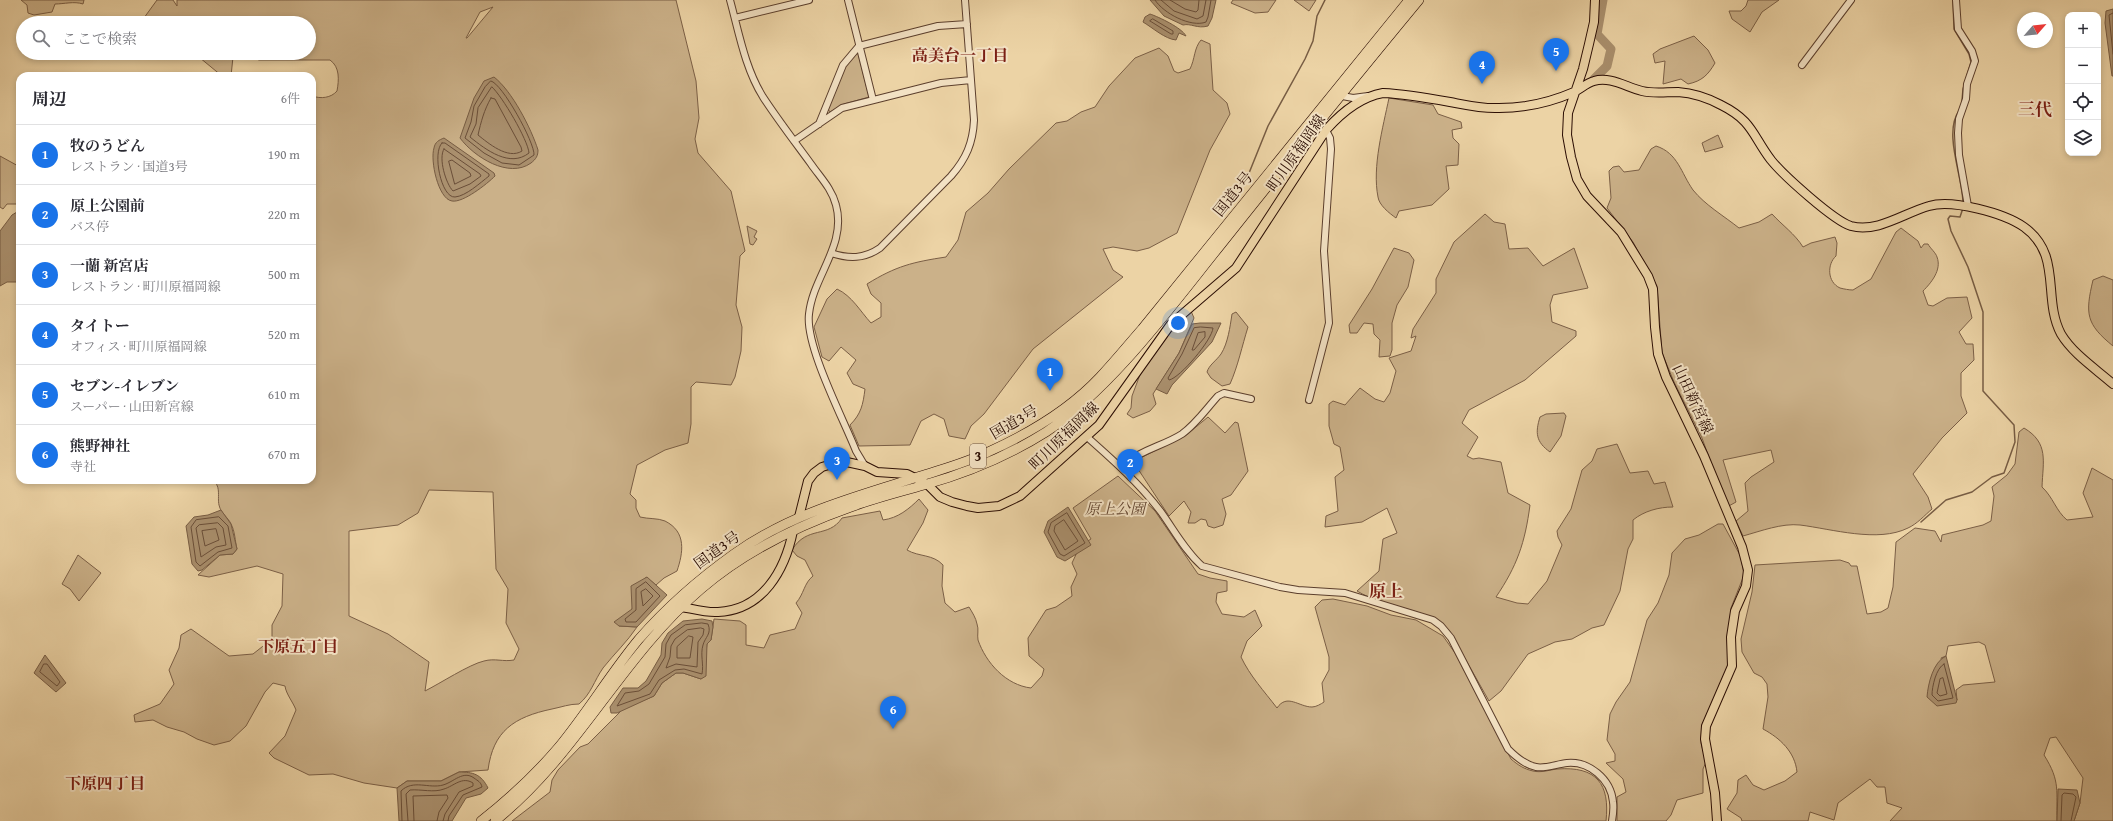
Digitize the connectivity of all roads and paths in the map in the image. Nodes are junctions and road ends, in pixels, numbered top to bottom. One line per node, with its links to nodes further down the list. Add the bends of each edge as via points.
1 (730, 0): 10 (street)
2 (809, 0): 10 (street)
3 (848, 0): 12 (street)
4 (964, 0): 11 (street)
5 (1409, 0): 16 (highway, 国道3号 / 3)
6 (1420, 0): 16 (highway, 国道3号 / 3)
7 (1595, 0): 15 (main road, 山田新宮線, via 1589,44)
8 (1851, 0): 13 (street)
9 (1956, 0): 22 (street, via 1958,29 1972,51 1975,62 1967,84 1958,133)
10 (735, 18): 21 (street, via 752,77)
11 (967, 24): 12 (street, via 938,26); 14 (street)
12 (859, 46): 18 (street); 19 (street, via 843,65)
13 (1802, 65)
14 (971, 80): 18 (street, via 941,83); 23 (street, via 973,136 961,164 880,248 857,257 843,257)
15 (1574, 92): 17 (main road, 町川原福岡線, via 1536,105 1498,108 1396,94); 22 (main road, 町川原福岡線, via 1593,81 1602,80 1614,81 1642,91 1691,94 1718,103 1745,121 1780,169 1829,214 1853,226 1878,225 1944,203); 38 (main road, 山田新宮線, via 1568,113 1567,135 1577,179 1588,196 1621,232 1648,276 1653,289 1658,354 1666,377 1704,456 1742,547 1746,563 1746,586 1735,611 1732,627 1732,666 1706,726 1705,740 1715,793)
16 (1337, 95): 17 (street); 30 (highway, 国道3号 / 3, via 1100,378 1034,428 988,453); 31 (highway, 国道3号 / 3, via 1156,326 1103,384 1065,417 1034,439 981,466)
17 (1368, 96): 20 (main road, 町川原福岡線, via 1347,110)
18 (873, 100): 19 (street, via 842,108)
19 (819, 124): 21 (street)
20 (1326, 130): 26 (street, via 1331,149 1324,251 1329,323); 27 (main road, 町川原福岡線, via 1236,268 1171,324 1104,419)
21 (794, 141): 23 (street, via 836,202 839,232)
22 (1968, 206): 24 (main road, 町川原福岡線, via 2013,220 2036,237 2044,249 2048,262 2060,332 2075,351)
23 (831, 253): 29 (street, via 813,295 809,330 815,352 856,451)
24 (2113, 384)
25 (1251, 399): 28 (street, via 1224,393 1218,396 1182,434 1148,449)
26 (1309, 400)
27 (1087, 437): 31 (main road, 町川原福岡線, via 1020,496 999,506 978,508 952,502 940,497); 37 (street, via 1116,463 1160,511 1194,559 1202,566 1284,588 1345,593 1433,620 1451,638 1508,749 1515,757 1537,768 1567,763 1589,766 1609,788 1613,802)
28 (1127, 462)
29 (865, 466): 30 (main road, 町川原福岡線, via 877,472 901,472); 32 (main road, 町川原福岡線, via 842,461 822,467 814,473 808,481)
30 (914, 478): 31 (main road, 町川原福岡線); 32 (highway, 国道3号 / 3, via 834,503)
31 (927, 484): 33 (highway, 国道3号 / 3, via 852,506)
32 (799, 517): 35 (highway, 国道3号 / 3, via 735,553 701,579 658,618 620,663 559,746 523,785)
33 (793, 531): 34 (highway, 国道3号 / 3, via 739,560 701,588); 34 (main road, via 790,545 774,581 756,599 743,606 718,612)
34 (682, 607): 36 (highway, 国道3号 / 3, via 644,646 549,770 530,791)
35 (482, 821)
36 (495, 821)
37 (1612, 821)
38 (1717, 821)

